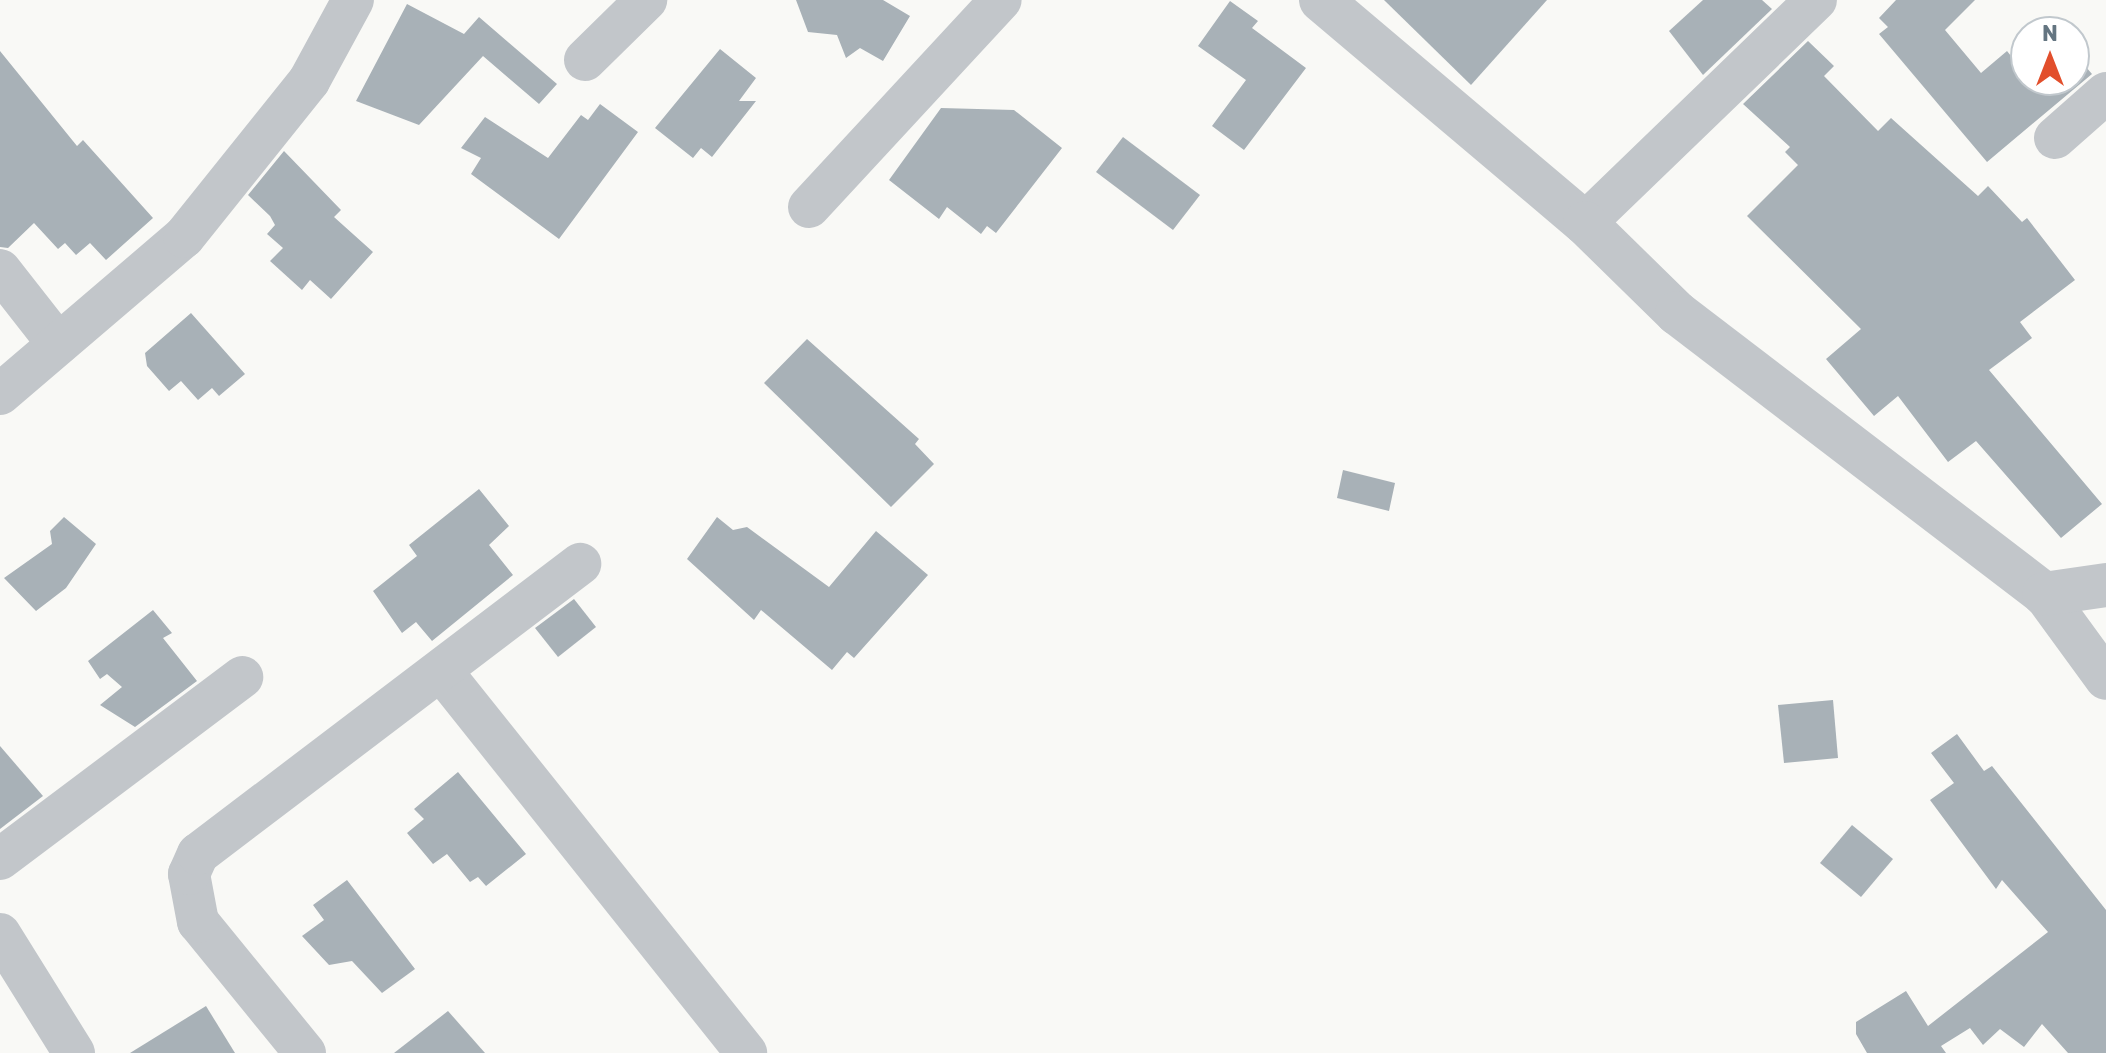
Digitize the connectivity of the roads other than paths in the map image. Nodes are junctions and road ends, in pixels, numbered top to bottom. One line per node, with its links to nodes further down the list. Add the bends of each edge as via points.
1 (353, 0): 12 (street, via 309,81 246,167 184,237)
2 (646, 0): 6 (street)
3 (1001, 0): 9 (street)
4 (1321, 0): 10 (street)
5 (1816, 0): 10 (street)
6 (585, 60)
7 (2106, 93): 8 (street)
8 (2055, 138)
9 (809, 207)
10 (1585, 223): 16 (street, via 1677,313)
11 (0, 270): 12 (street)
12 (58, 344): 13 (street)
13 (0, 394)
14 (580, 564): 17 (street)
15 (2106, 585): 16 (street)
16 (2044, 594): 19 (street)
17 (443, 673): 23 (street, via 198,854 189,874 198,922); 24 (street)
18 (242, 677): 20 (street)
19 (2106, 679)
20 (0, 859)
21 (0, 934): 22 (street)
22 (74, 1053)
23 (305, 1053)
24 (746, 1053)

